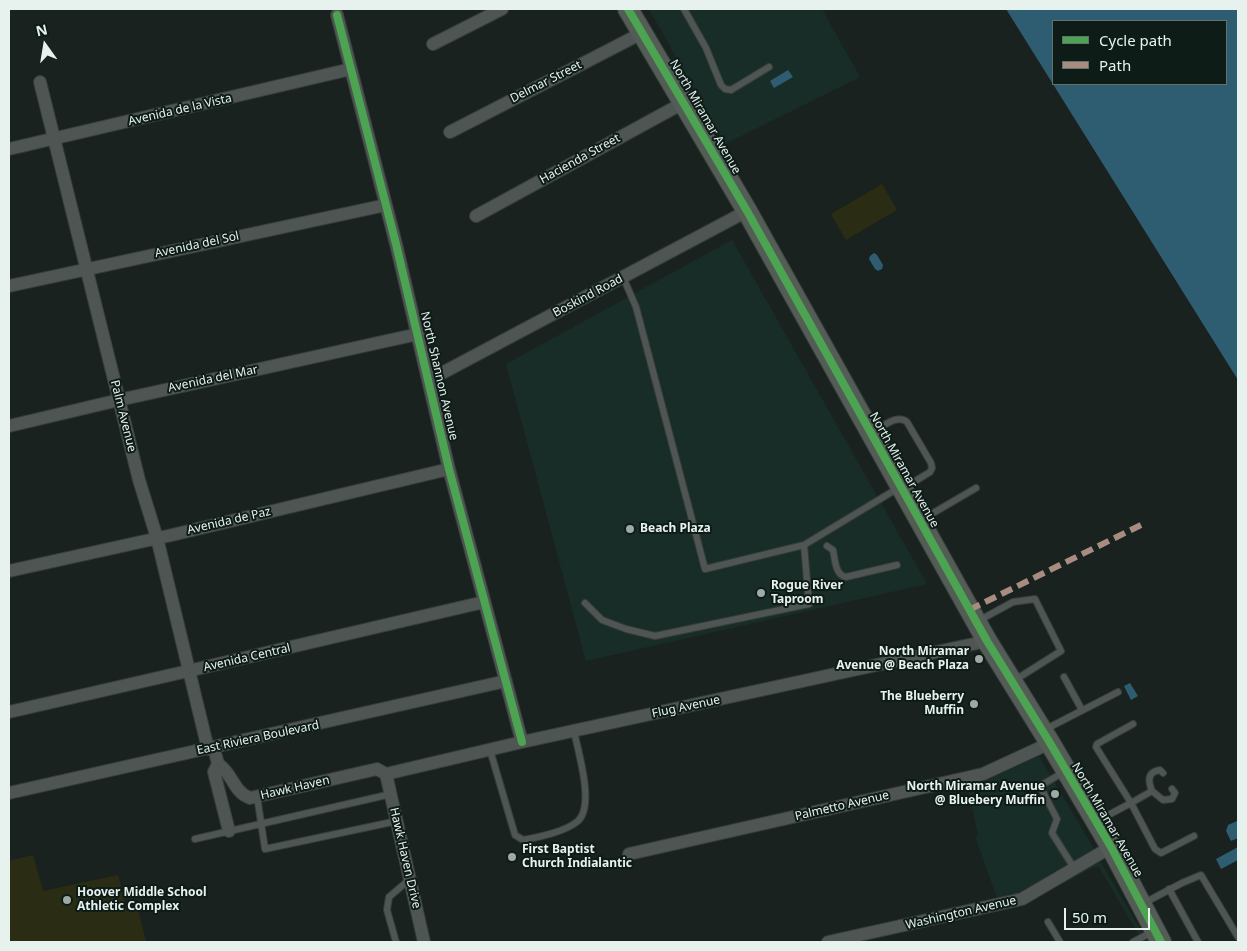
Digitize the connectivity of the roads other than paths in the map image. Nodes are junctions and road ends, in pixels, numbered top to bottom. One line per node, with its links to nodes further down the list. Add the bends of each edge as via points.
1 (502, 9): 6 (street)
2 (628, 9): 5 (main road, North Miramar Avenue)
3 (684, 9): 7 (lane, via 725,89 731,90)
4 (337, 15): 8 (street, North Shannon Avenue)
5 (642, 33): 10 (main road, North Miramar Avenue); 11 (street, Delmar Street)
6 (433, 44)
7 (769, 67)
8 (351, 69): 12 (street, Avenida de la Vista); 14 (street, North Shannon Avenue)
9 (40, 82): 12 (street, Palm Avenue)
10 (683, 103): 15 (main road, North Miramar Avenue); 16 (street, Hacienda Street)
11 (450, 132)
12 (54, 140): 13 (street, Avenida de la Vista); 17 (street, Palm Avenue)
13 (9, 149)
14 (386, 205): 17 (street, Avenida del Sol); 20 (street, North Shannon Avenue)
15 (747, 211): 18 (street, Boskind Road); 24 (main road, North Miramar Avenue)
16 (476, 216)
17 (86, 269): 19 (street, Avenida del Sol); 22 (street, Palm Avenue)
18 (623, 277): 21 (street, Boskind Road); 30 (lane, via 636,307 705,569)
19 (9, 286)
20 (418, 334): 21 (street, North Shannon Avenue); 22 (street, Avenida del Mar)
21 (429, 380): 25 (street, North Shannon Avenue)
22 (119, 400): 23 (street, Avenida del Mar); 29 (street, Palm Avenue)
23 (9, 426)
24 (871, 433): 26 (main road, North Miramar Avenue); 26 (lane, via 903,418 931,463 930,472)
25 (449, 469): 29 (street, Avenida de Paz); 34 (street, North Shannon Avenue)
26 (902, 488): 28 (main road, North Miramar Avenue); 30 (lane)
27 (976, 488): 28 (lane)
28 (920, 521): 36 (main road, North Miramar Avenue)
29 (157, 538): 33 (street, Avenida de Paz); 38 (street, Palm Avenue)
30 (804, 545): 35 (lane, via 809,604 655,636 626,630 602,620)
31 (827, 546): 32 (lane, via 833,550 838,573 842,576)
32 (897, 565)
33 (9, 571)
34 (484, 602): 38 (street, Avenida Central); 40 (street, North Shannon Avenue)
35 (585, 603)
36 (976, 622): 37 (main road, North Miramar Avenue); 41 (lane, via 1013,602 1035,598 1061,651)
37 (987, 642): 41 (main road, North Miramar Avenue); 46 (street, Flug Avenue)
38 (188, 672): 44 (street, Avenida Central); 49 (street, Palm Avenue)
39 (1064, 677): 43 (lane)
40 (506, 681): 48 (street, North Shannon Avenue); 49 (street, East Riviera Boulevard)
41 (1012, 682): 47 (main road, North Miramar Avenue)
42 (1118, 692): 43 (lane)
43 (1082, 710): 47 (lane)
44 (9, 712)
45 (1133, 724): 60 (lane, via 1096,747)
46 (574, 731): 48 (street, Flug Avenue); 50 (lane, via 587,797 584,811 578,821 537,838 523,840 515,835)
47 (1046, 737): 52 (main road, North Miramar Avenue); 68 (street, Palmetto Avenue, via 982,774)
48 (522, 742): 50 (street, Flug Avenue)
49 (211, 748): 51 (street, Hawk Haven); 57 (street, East Riviera Boulevard)
50 (490, 750): 54 (street, Flug Avenue)
51 (218, 764): 59 (street, Hawk Haven, via 243,796); 64 (street, Hawk Haven, via 214,772)
52 (1066, 771): 62 (main road, North Miramar Avenue); 69 (lane, via 1040,786 1057,819 1052,833)
53 (1163, 773): 56 (lane, via 1160,770 1150,775 1148,782)
54 (386, 774): 58 (street, Hawk Haven Drive); 59 (street, Hawk Haven, via 377,770)
55 (1172, 789): 56 (lane, via 1175,793 1172,799 1163,800)
56 (1152, 791): 60 (lane)
57 (9, 793)
58 (390, 794): 61 (street, Hawk Haven Drive); 63 (lane)
59 (257, 796): 63 (lane)
60 (1131, 803): 62 (lane); 65 (lane, via 1160,852)
61 (396, 821): 63 (lane, via 266,849); 70 (street, Hawk Haven Drive)
62 (1096, 821): 67 (main road, North Miramar Avenue)
63 (262, 823): 64 (lane)
64 (229, 831): 66 (lane)
65 (1194, 836)
66 (195, 839)
67 (1111, 847): 69 (street, Washington Avenue); 72 (main road, North Miramar Avenue)
68 (629, 854)
69 (1074, 868): 78 (street, Washington Avenue, via 1022,899)
70 (410, 879): 76 (lane, via 389,897 387,910); 77 (street, Hawk Haven Drive)
71 (1169, 889): 72 (lane); 75 (lane, via 1201,875); 81 (lane)
72 (1141, 904): 74 (main road, North Miramar Avenue)
73 (1048, 922): 79 (lane)
74 (1158, 936): 80 (lane)
75 (1238, 937)
76 (396, 942)
77 (424, 942)
78 (828, 942)
79 (1060, 942)
80 (1134, 942)
81 (1198, 942)

